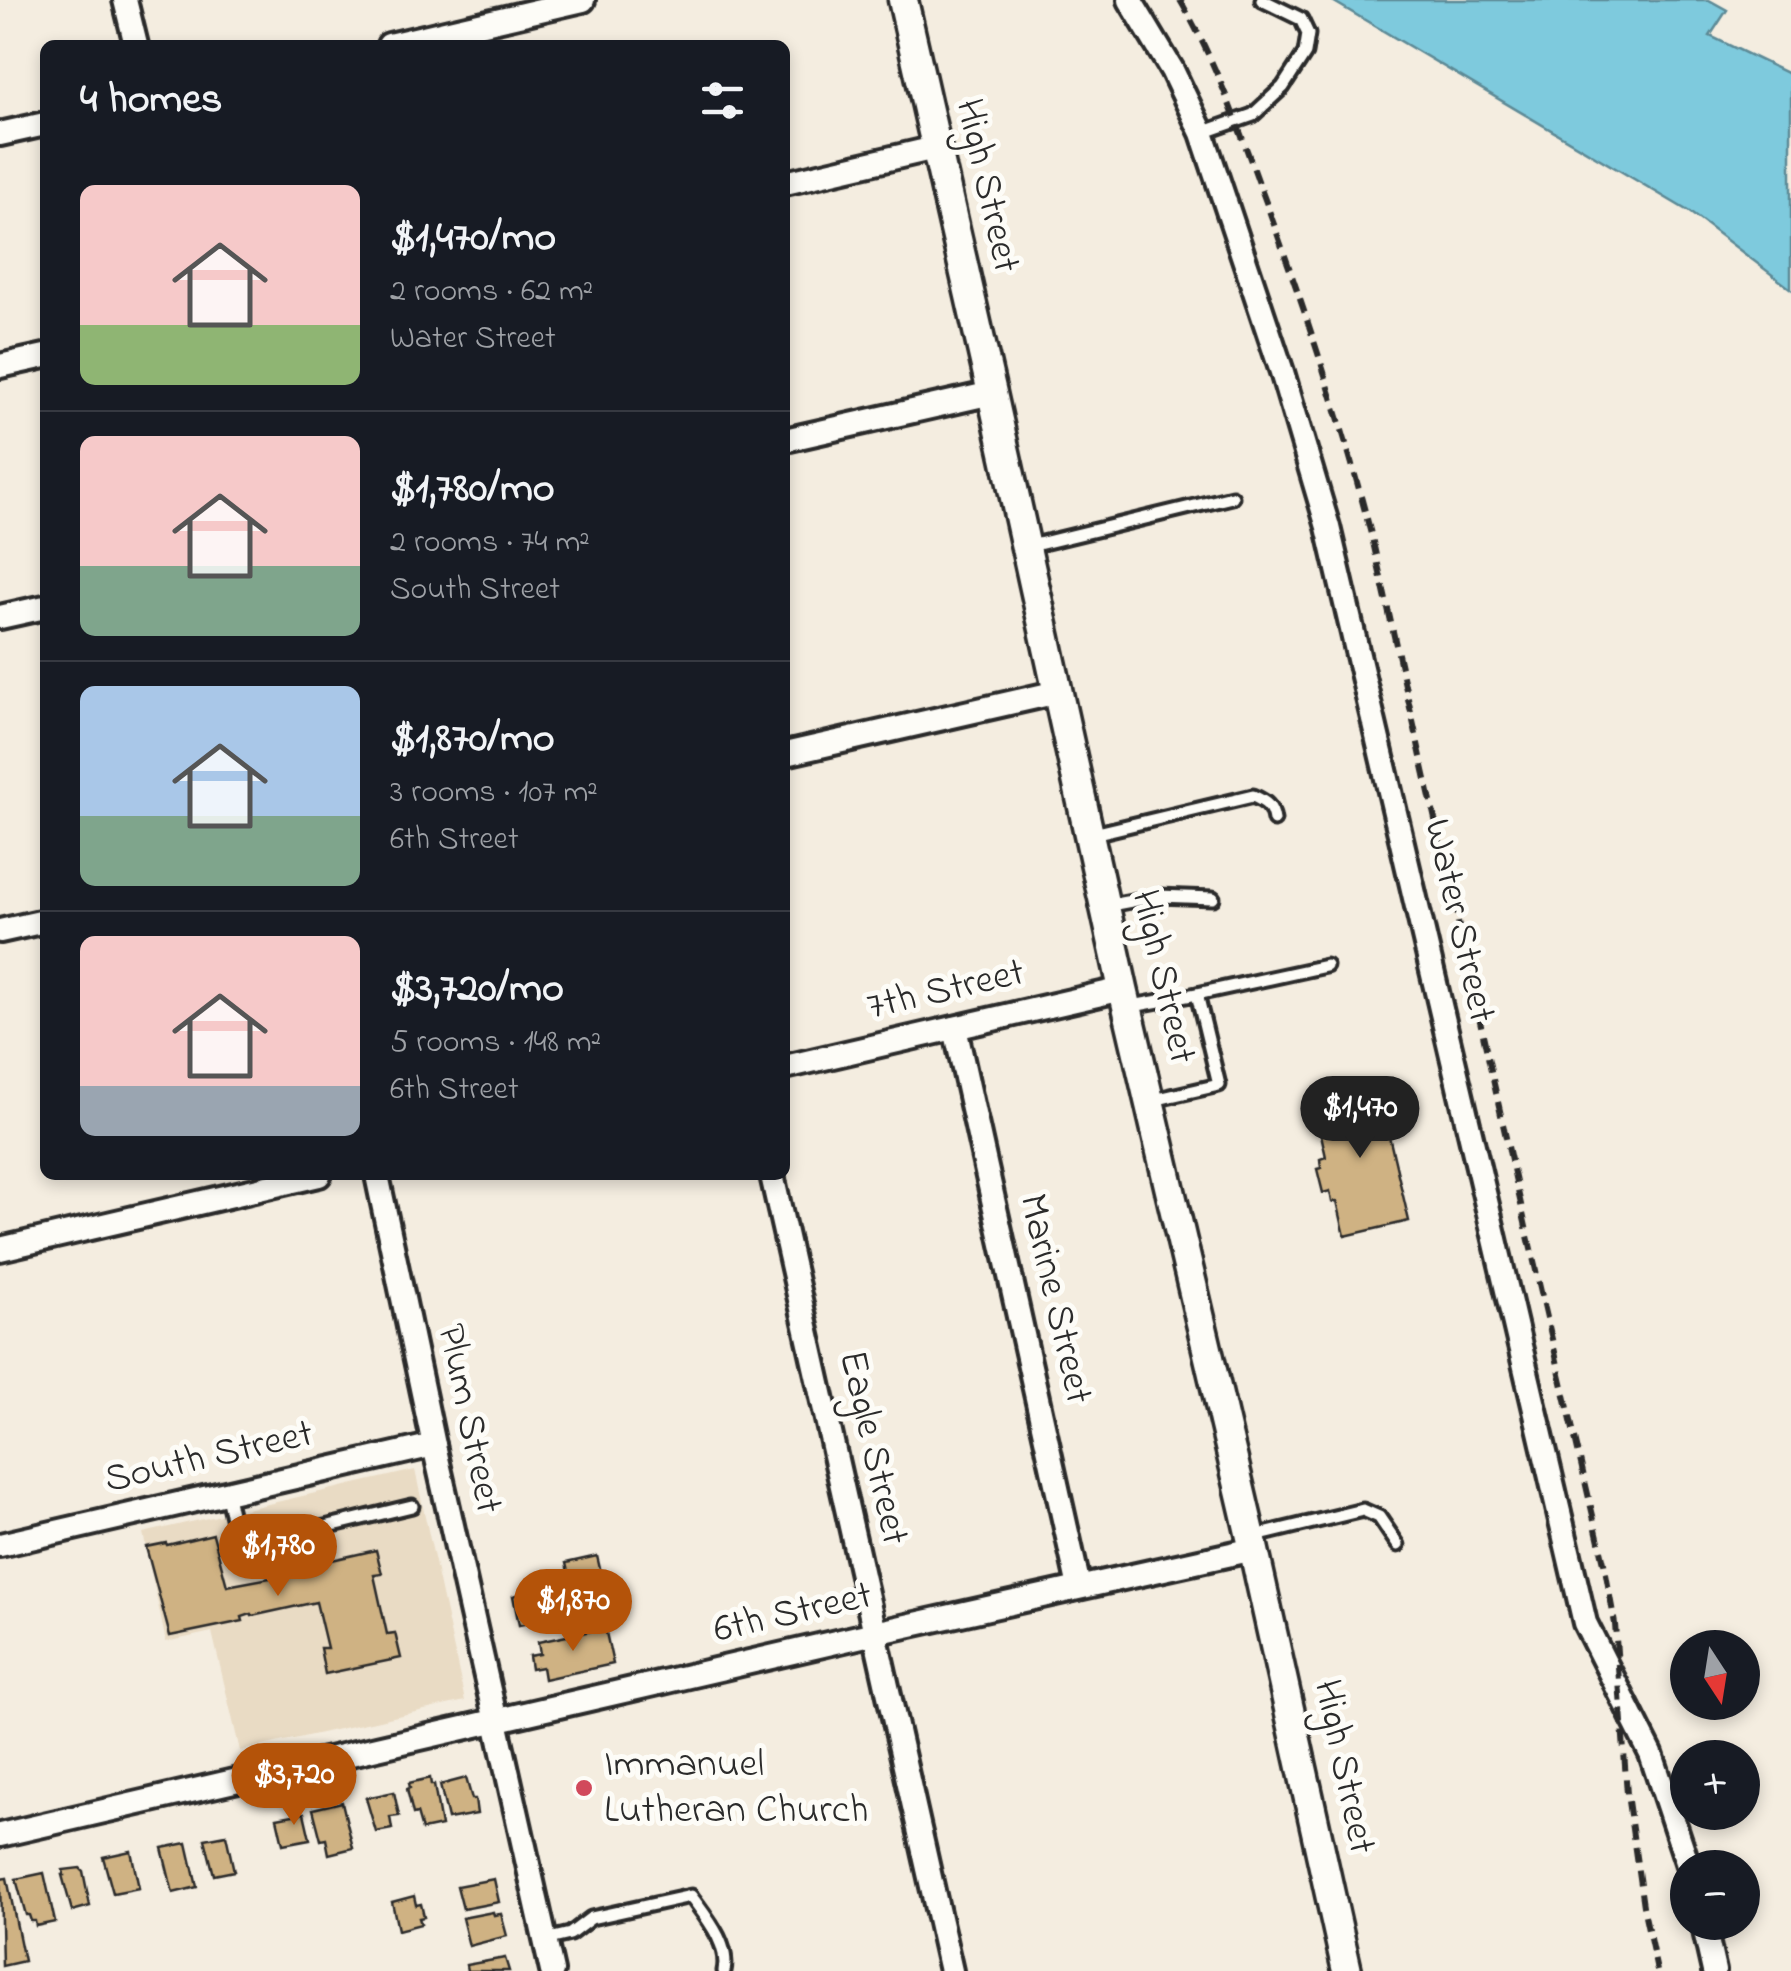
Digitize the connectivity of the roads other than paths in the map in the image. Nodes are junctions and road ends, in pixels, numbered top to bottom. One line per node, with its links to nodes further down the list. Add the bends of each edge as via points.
1 (125, 0): 6 (street)
2 (583, 0): 7 (street)
3 (902, 0): 11 (street, High Street)
4 (1130, 0): 9 (street, Water Street)
5 (1262, 0): 9 (lane, via 1301,19 1308,34 1305,53 1283,87 1252,115)
6 (135, 40)
7 (411, 40)
8 (40, 125): 10 (street)
9 (1202, 133): 49 (street, Water Street, via 1328,527 1585,1623 1651,1754)
10 (0, 134)
11 (936, 148): 12 (street); 15 (street, High Street)
12 (790, 182)
13 (40, 357): 14 (street)
14 (0, 366)
15 (992, 393): 16 (street); 18 (street, High Street)
16 (790, 439)
17 (1232, 497): 18 (lane)
18 (1026, 547): 21 (street, High Street)
19 (40, 608): 20 (street)
20 (0, 618)
21 (1058, 692): 22 (street); 24 (street, High Street)
22 (790, 753)
23 (1274, 820): 24 (lane, via 1266,802 1253,796)
24 (1089, 835): 26 (street, High Street)
25 (1213, 898): 26 (lane, via 1158,896)
26 (1105, 906): 31 (street, High Street)
27 (40, 922): 28 (street)
28 (0, 932)
29 (1326, 966): 30 (lane)
30 (1197, 994): 31 (lane); 34 (lane, via 1218,1085)
31 (1125, 998): 32 (street, 7th Street); 34 (street, High Street)
32 (955, 1028): 33 (street, 7th Street); 45 (street, Marine Street)
33 (790, 1066)
34 (1149, 1101): 43 (street, High Street)
35 (297, 1180): 38 (street)
36 (378, 1180): 39 (street, Plum Street)
37 (773, 1180): 46 (street, Eagle Street)
38 (0, 1249)
39 (434, 1445): 40 (street, South Street); 47 (street, Plum Street)
40 (226, 1493): 41 (lane, via 238,1538 250,1545); 42 (street, South Street)
41 (412, 1506)
42 (0, 1544)
43 (1253, 1544): 44 (lane, via 1363,1510 1378,1517); 45 (street, 6th Street); 55 (street, High Street)
44 (1398, 1545)
45 (1079, 1587): 46 (street, 6th Street)
46 (875, 1633): 47 (street, 6th Street); 54 (street, Eagle Street)
47 (496, 1721): 48 (street, 6th Street); 50 (street, Plum Street)
48 (0, 1835)
49 (1684, 1850)
50 (545, 1940): 52 (street, Plum Street); 53 (lane, via 570,1934 591,1918 691,1896 726,1957)
51 (1707, 1940): 56 (street)
52 (552, 1971)
53 (724, 1971)
54 (951, 1971)
55 (1347, 1971)
56 (1714, 1971)

